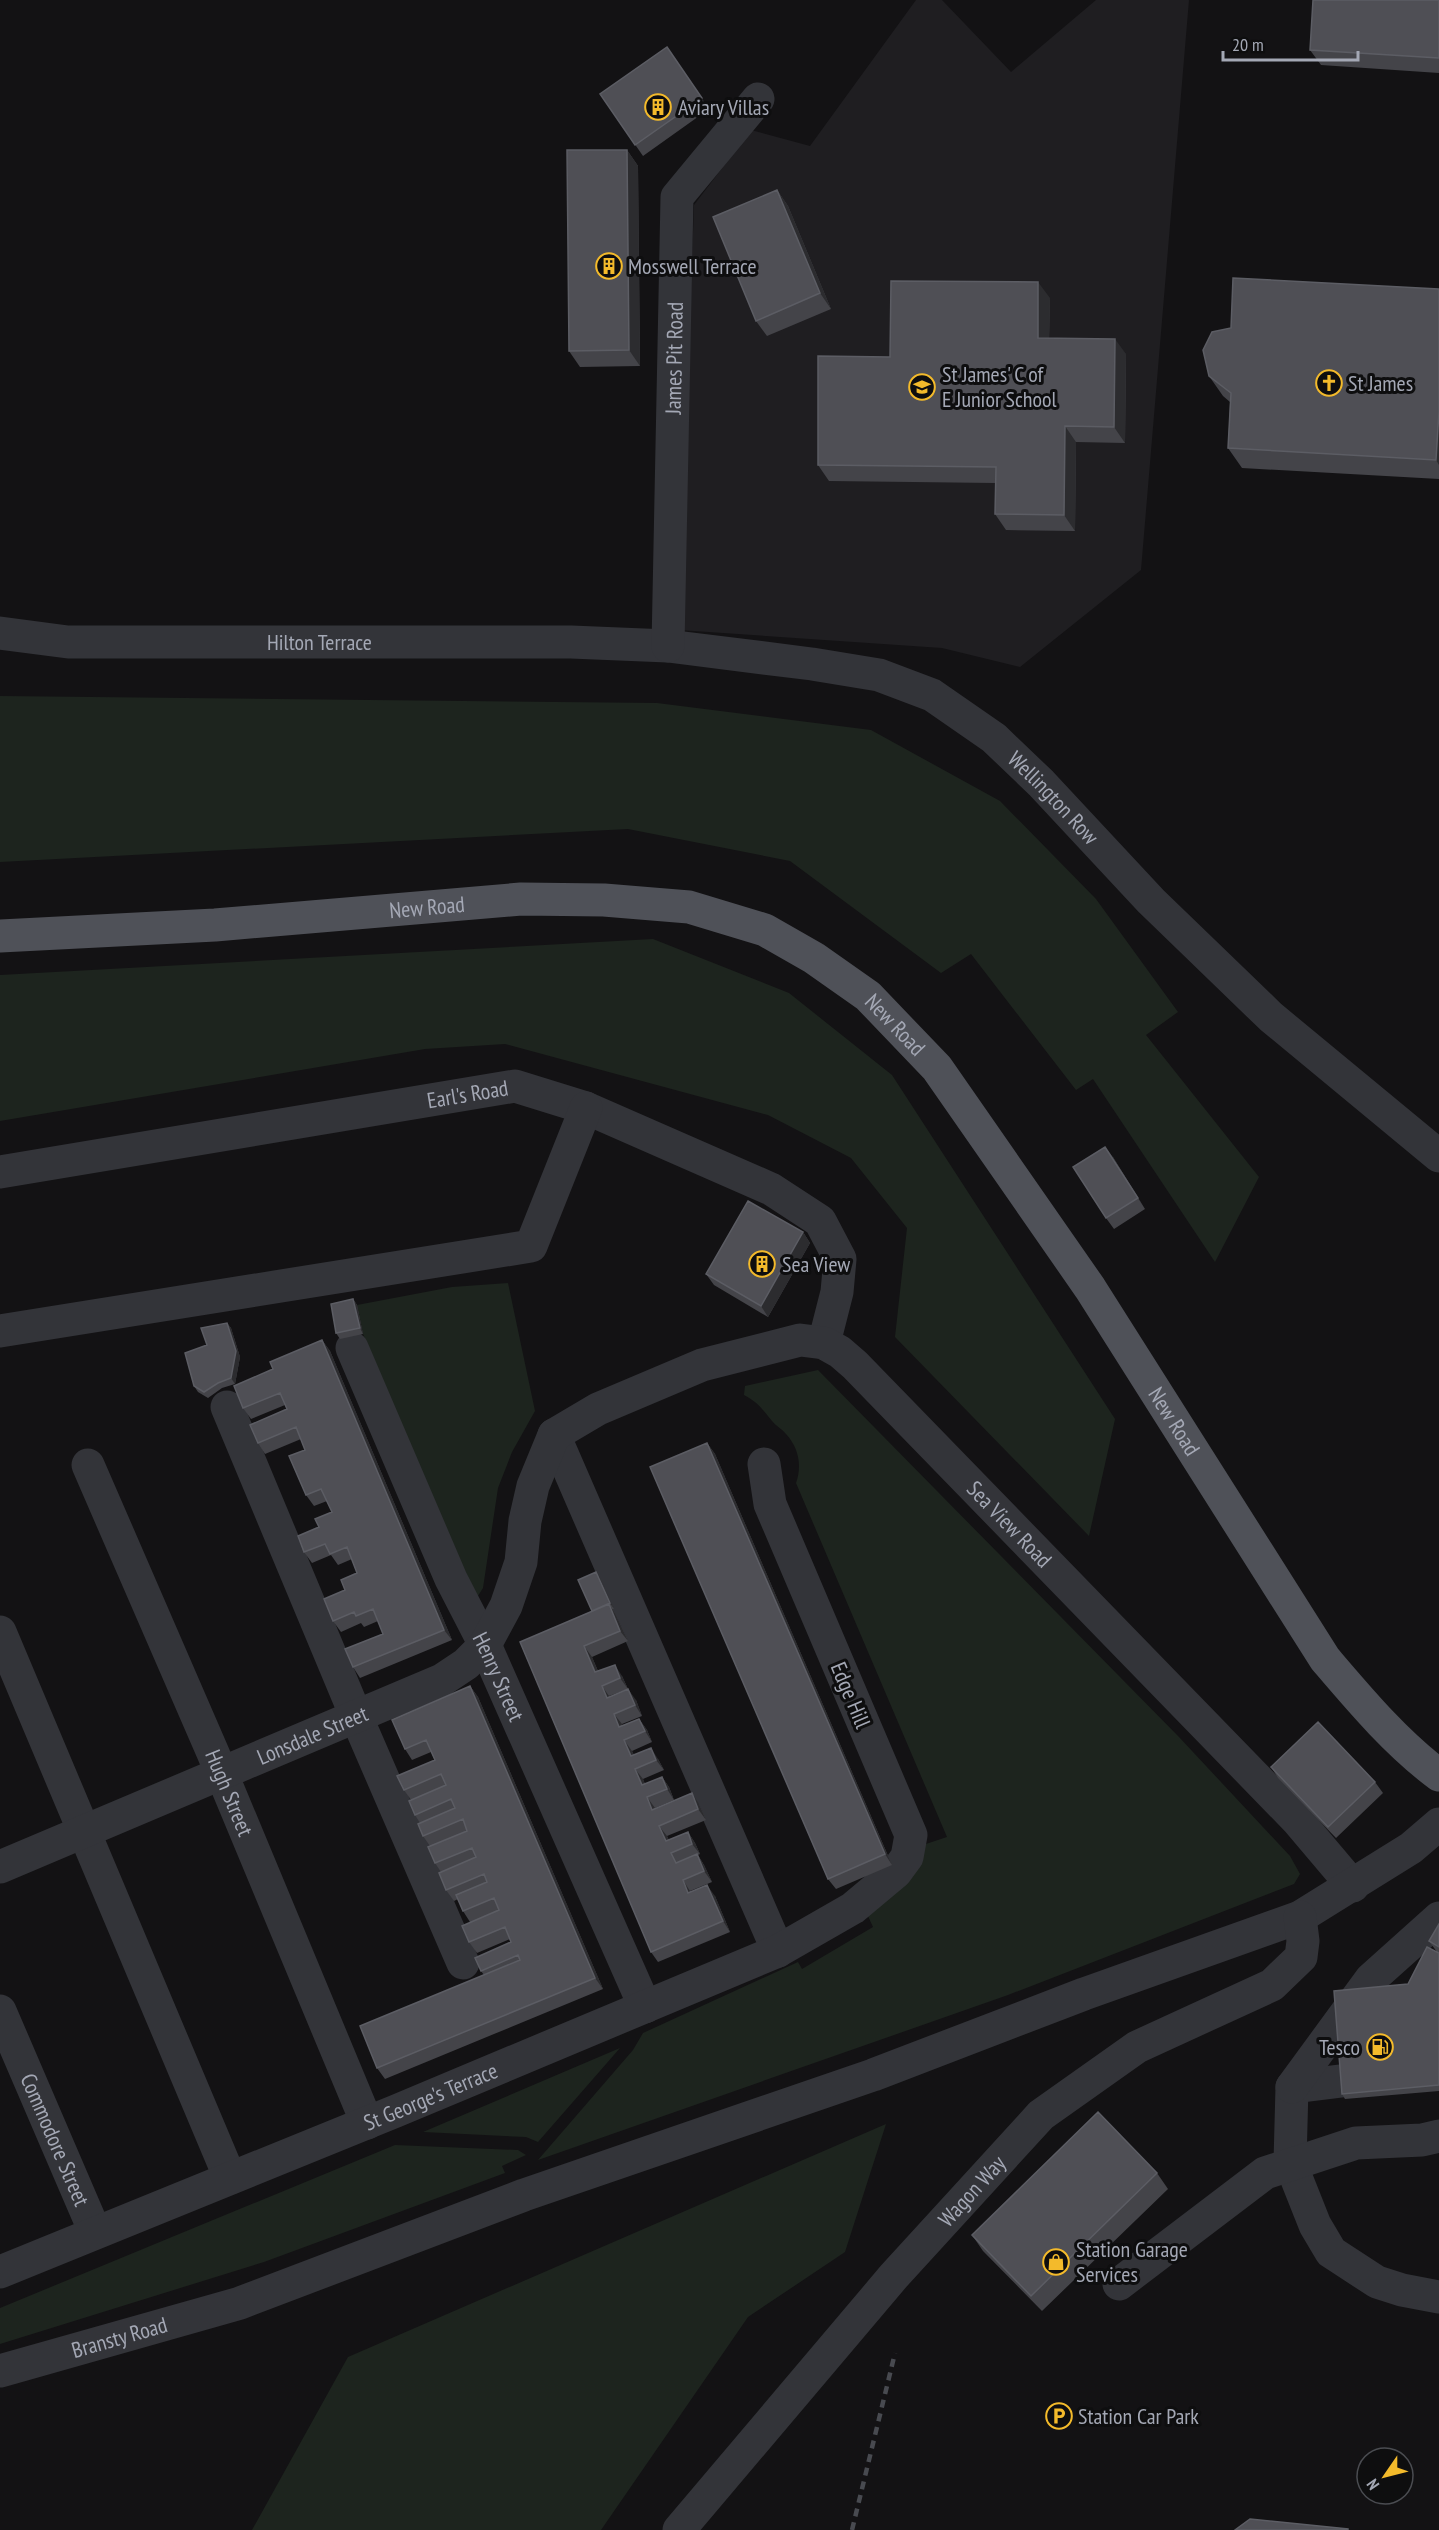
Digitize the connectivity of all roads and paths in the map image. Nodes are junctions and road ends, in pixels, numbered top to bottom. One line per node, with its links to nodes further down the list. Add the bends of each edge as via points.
1 (758, 99): 4 (street, James Pit Road, via 677,197)
2 (0, 633): 3 (street, Hilton Terrace, via 68,642)
3 (571, 642): 4 (street, Wellington Row)
4 (668, 646): 7 (street, Wellington Row, via 879,675 932,695 994,738 1151,901 1271,1017)
5 (0, 936): 20 (main road, New Road, via 214,925 521,899 604,900 690,907 765,930 814,958 868,996 937,1068 1090,1288 1325,1659 1363,1704)
6 (586, 1108): 8 (street, Earl's Road, via 515,1086); 9 (street, via 531,1246); 10 (street, Earl's Road, via 771,1189 820,1221 840,1259 837,1292)
7 (1439, 1156)
8 (0, 1172)
9 (0, 1331)
10 (824, 1343): 13 (street, via 800,1340 702,1365 598,1409); 24 (street, Sea View Road, via 855,1365 1298,1821)
11 (352, 1348): 17 (street, Henry Street, via 451,1578)
12 (227, 1407): 18 (street)
13 (554, 1435): 17 (street, Lonsdale Street, via 532,1486 521,1562 506,1606); 28 (street)
14 (764, 1464): 25 (street, Edge Hill, via 771,1504 911,1835 907,1857 896,1872)
15 (88, 1465): 19 (street, Hugh Street)
16 (0, 1632): 22 (street)
17 (485, 1645): 18 (street, Lonsdale Street, via 442,1680); 30 (street, Henry Street)
18 (356, 1716): 19 (street, Lonsdale Street); 29 (street)
19 (221, 1772): 22 (street, Lonsdale Street); 34 (street, Hugh Street)
20 (1439, 1775)
21 (1439, 1824): 24 (street, Bransty Road, via 1411,1848)
22 (84, 1832): 23 (street, Lonsdale Street); 37 (street)
23 (0, 1868)
24 (1353, 1886): 26 (street, Bransty Road)
25 (853, 1908): 28 (street, St George's Terrace)
26 (1300, 1917): 42 (street, Bransty Road, via 873,2075 524,2195 240,2303); 43 (street, Wagon Way, via 1300,1956 1272,1985 1137,2048 1041,2115 893,2277)
27 (1439, 1918): 33 (street, via 1371,1979)
28 (778, 1951): 30 (street, St George's Terrace)
29 (463, 1963)
30 (645, 2007): 34 (street, St George's Terrace)
31 (0, 2012): 38 (street, Commodore Street)
32 (1439, 2069): 33 (street)
33 (1292, 2087): 36 (street)
34 (367, 2123): 37 (street, St George's Terrace)
35 (1439, 2136): 36 (street, via 1356,2142)
36 (1290, 2162): 40 (street, via 1265,2172); 41 (street, via 1315,2225 1331,2252 1377,2282)
37 (230, 2178): 38 (street, St George's Terrace)
38 (95, 2232): 39 (street, St George's Terrace)
39 (0, 2272)
40 (1119, 2284)
41 (1439, 2297)
42 (0, 2371)
43 (679, 2530)

